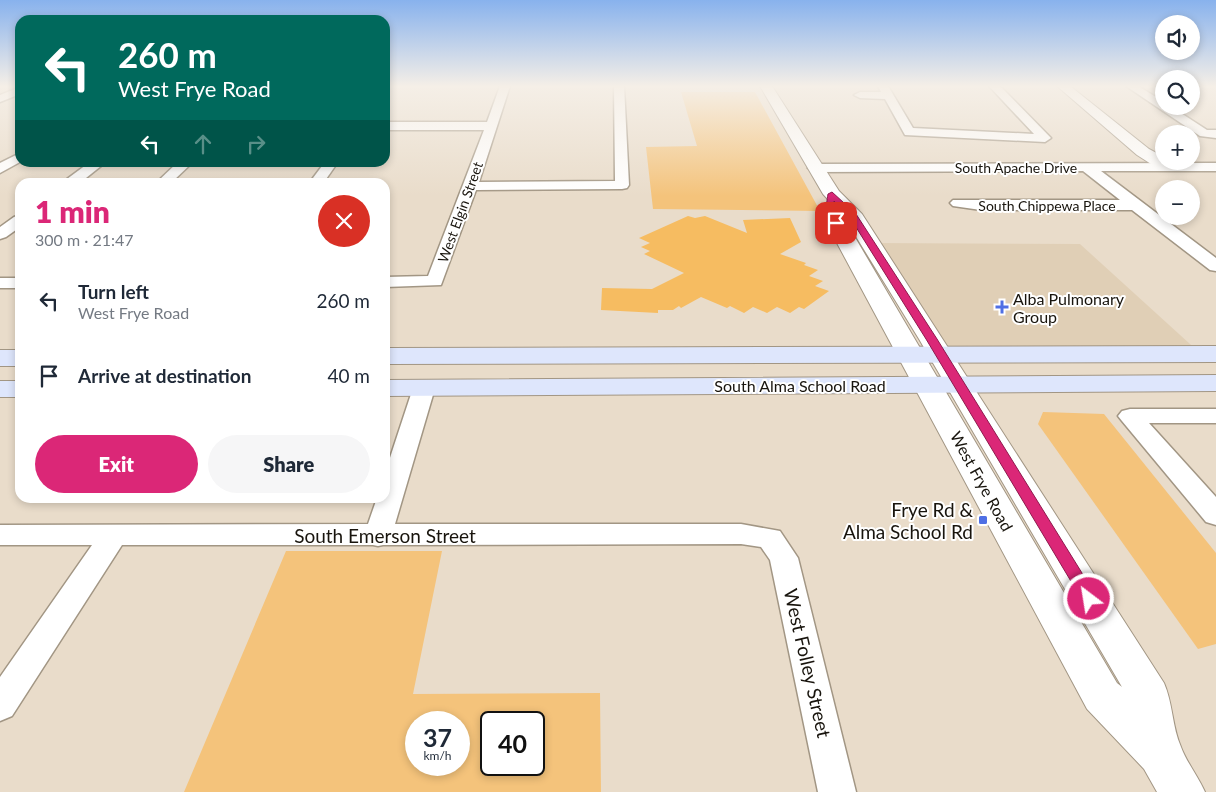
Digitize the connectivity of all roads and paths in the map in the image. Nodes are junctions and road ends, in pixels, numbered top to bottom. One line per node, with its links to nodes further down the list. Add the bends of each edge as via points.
1 (493, 123): 9 (street, West Elgin Street)
2 (621, 123): 27 (street, via 622,185)
3 (789, 123): 23 (street, West Frye Road)
4 (904, 123): 5 (street, via 909,132 1045,138)
5 (1030, 123)
6 (1108, 123): 14 (street)
7 (1192, 123): 10 (street)
8 (390, 126): 9 (street)
9 (492, 126): 27 (street, West Elgin Street)
10 (1210, 134)
11 (0, 156): 12 (street)
12 (15, 156)
13 (15, 159): 22 (street)
14 (1155, 159)
15 (1200, 166): 16 (street, South Apache Drive)
16 (1216, 166)
17 (93, 167): 24 (street)
18 (181, 167): 25 (street)
19 (328, 167): 26 (street)
20 (1086, 167): 21 (street, South Apache Drive); 23 (street, South Apache Drive); 29 (street)
21 (1155, 167)
22 (0, 168)
23 (816, 168): 40 (street, West Frye Road, via 832,194 829,210)
24 (78, 178)
25 (169, 178)
26 (320, 178)
27 (469, 186): 33 (street, West Elgin Street, via 435,281)
28 (958, 203): 29 (street, South Chippewa Place)
29 (1136, 205): 32 (street)
30 (15, 224): 31 (street)
31 (0, 234)
32 (1216, 266)
33 (390, 282)
34 (0, 283): 35 (street)
35 (15, 283)
36 (1216, 354): 40 (main road, South Alma School Road)
37 (390, 356): 40 (main road, South Alma School Road)
38 (0, 358): 39 (main road)
39 (15, 358)
40 (935, 370): 41 (main road, South Alma School Road); 43 (main road, South Alma School Road); 56 (street, West Frye Road, via 1102,696 1160,754)
41 (1216, 383)
42 (390, 388): 43 (main road, South Alma School Road)
43 (424, 388): 47 (street)
44 (0, 389): 45 (main road)
45 (15, 389)
46 (1216, 416): 49 (street, via 1130,416)
47 (390, 497)
48 (388, 503): 52 (street)
49 (1216, 515)
50 (115, 534): 51 (street, South Emerson Street); 52 (street, South Emerson Street); 54 (street)
51 (0, 535)
52 (378, 536): 53 (street, South Emerson Street, via 742,534)
53 (770, 538): 55 (street, West Folley Street, via 784,558)
54 (0, 706)
55 (837, 792)
56 (1182, 792)

